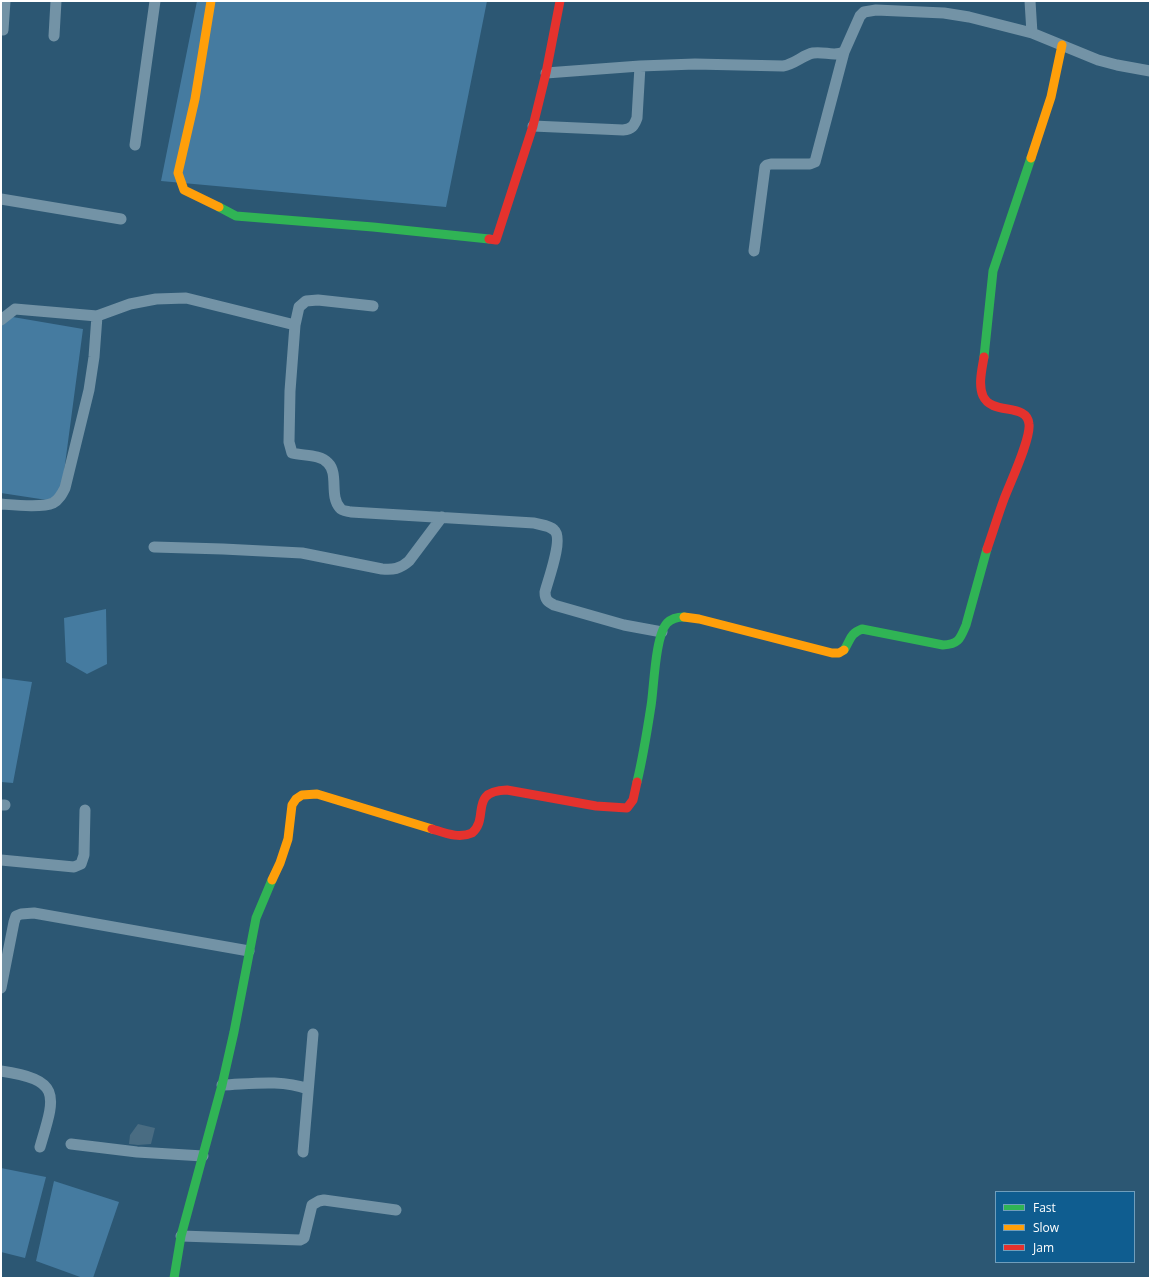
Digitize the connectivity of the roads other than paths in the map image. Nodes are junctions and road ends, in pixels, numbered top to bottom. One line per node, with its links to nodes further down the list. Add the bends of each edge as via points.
1 (5, 1): 8 (street)
2 (56, 1): 10 (street)
3 (155, 1): 17 (street)
4 (211, 1): 16 (street, via 195,99 178,173 184,190 236,216 496,240)
5 (560, 1): 15 (street)
6 (1030, 1): 9 (street)
7 (894, 6): 9 (street, via 969,17); 12 (street, via 869,11 860,16)
8 (2, 30)
9 (1032, 33): 11 (street)
10 (54, 36)
11 (1062, 45): 14 (street, via 1098,60); 28 (street, via 1051,97 993,271 981,381 981,392 988,403 1024,413 1028,417 1030,427 986,552 961,637 954,644 943,645 862,629 853,632 843,652 832,653 684,617 674,618 667,623)
12 (844, 52): 13 (street, via 834,55 810,54 784,66); 20 (street, via 815,162 771,164 765,167)
13 (640, 66): 15 (street); 16 (street, via 635,124 629,129)
14 (1150, 71)
15 (546, 73): 16 (street)
16 (533, 126)
17 (135, 145)
18 (1, 199): 19 (street)
19 (120, 219)
20 (754, 251)
21 (373, 306): 24 (street, via 306,301 299,307)
22 (97, 316): 23 (street, via 15,309); 24 (street, via 130,304 156,299 186,298); 25 (street, via 89,390 65,488 58,500 45,505)
23 (1, 320)
24 (295, 325): 26 (street, via 288,442 292,452 328,462 336,501 343,510)
25 (1, 504)
26 (442, 517): 27 (street, via 409,561 394,569 302,554); 28 (street, via 534,523 555,530 558,539 555,558 545,592 548,602 624,625)
27 (154, 547)
28 (662, 632): 31 (street, via 639,775 633,800 627,808 596,806 496,789 484,797 476,829 472,834 462,836 317,794 302,795 292,805 288,839 258,913)
29 (85, 810): 30 (street, via 84,855 81,864 74,866)
30 (1, 860)
31 (249, 951): 32 (street, via 26,913 16,916); 35 (street)
32 (1, 988)
33 (313, 1034): 36 (street)
34 (1, 1071): 38 (street, via 35,1078 45,1085 51,1096 51,1111)
35 (222, 1085): 36 (street, via 275,1082); 40 (street)
36 (308, 1088): 39 (street)
37 (71, 1144): 40 (street)
38 (40, 1147)
39 (303, 1152)
40 (203, 1156): 42 (street)
41 (396, 1210): 42 (street, via 324,1200 312,1206 304,1238 300,1240)
42 (181, 1236): 43 (street)
43 (174, 1278)

